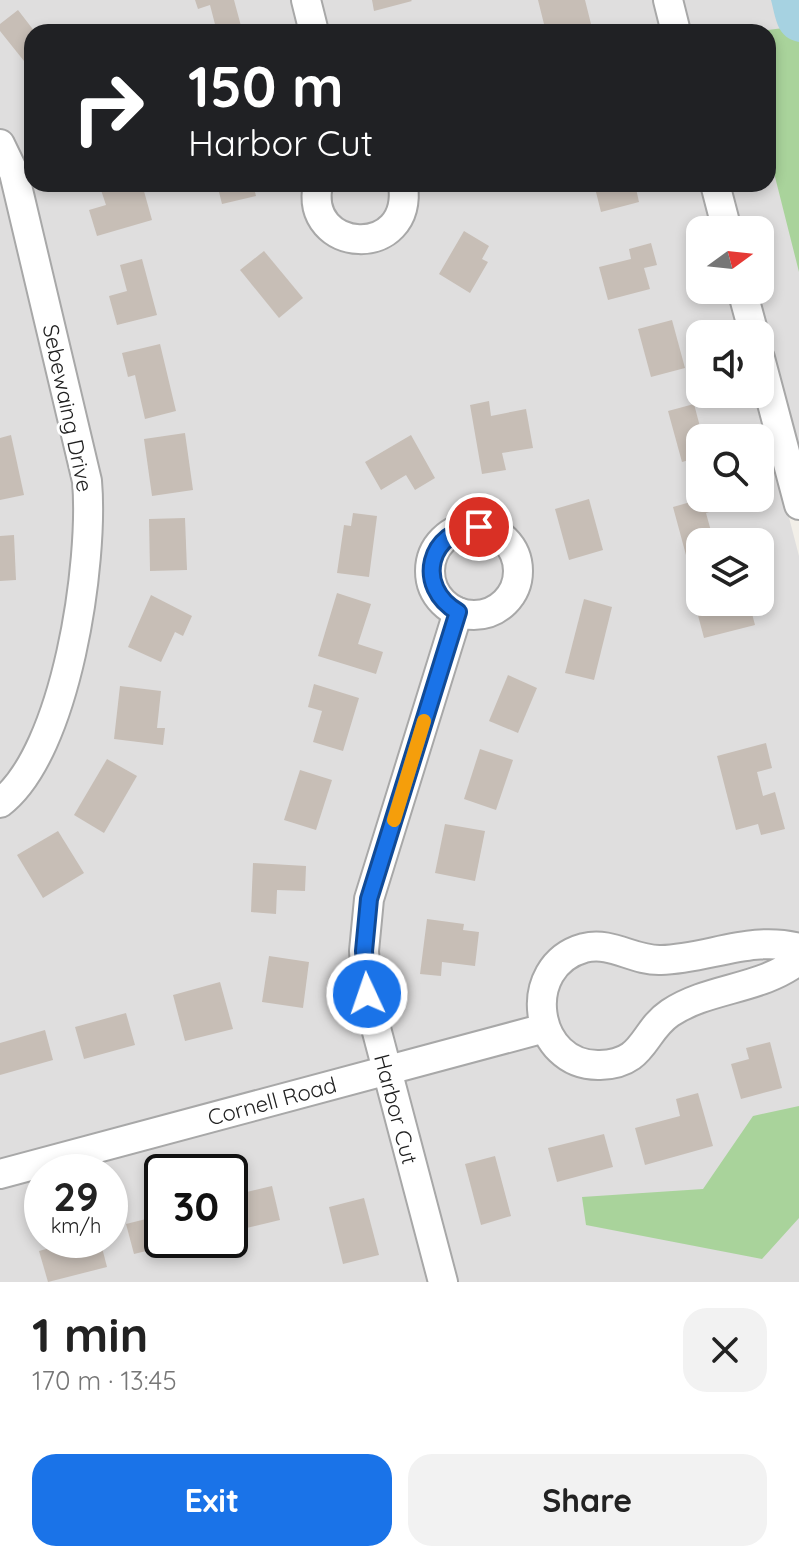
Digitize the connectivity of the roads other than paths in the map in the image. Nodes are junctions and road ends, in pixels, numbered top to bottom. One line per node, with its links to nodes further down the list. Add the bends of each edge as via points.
1 (306, 0): 3 (street)
2 (668, 0): 4 (street)
3 (312, 24)
4 (674, 24)
5 (0, 144): 13 (street, Sebewaing Drive, via 14,173 87,481 89,510 86,565 60,697 31,768)
6 (317, 192): 7 (street, via 321,216 330,228 357,241 372,239 395,224)
7 (403, 192)
8 (717, 192): 9 (street)
9 (723, 216)
10 (773, 408): 11 (street)
11 (799, 505)
12 (458, 612): 17 (street, Harbor Cut, via 369,899 367,994)
13 (0, 803)
14 (799, 948): 16 (street, via 760,943 661,960 607,946 578,950 559,962 547,979 541,997)
15 (799, 960): 16 (street, via 770,977 680,1007 660,1021 641,1049 619,1062 589,1064 572,1058)
16 (545, 1028): 17 (street, Cornell Road)
17 (386, 1071): 18 (street, Cornell Road); 19 (street, Harbor Cut)
18 (0, 1174)
19 (443, 1282)

